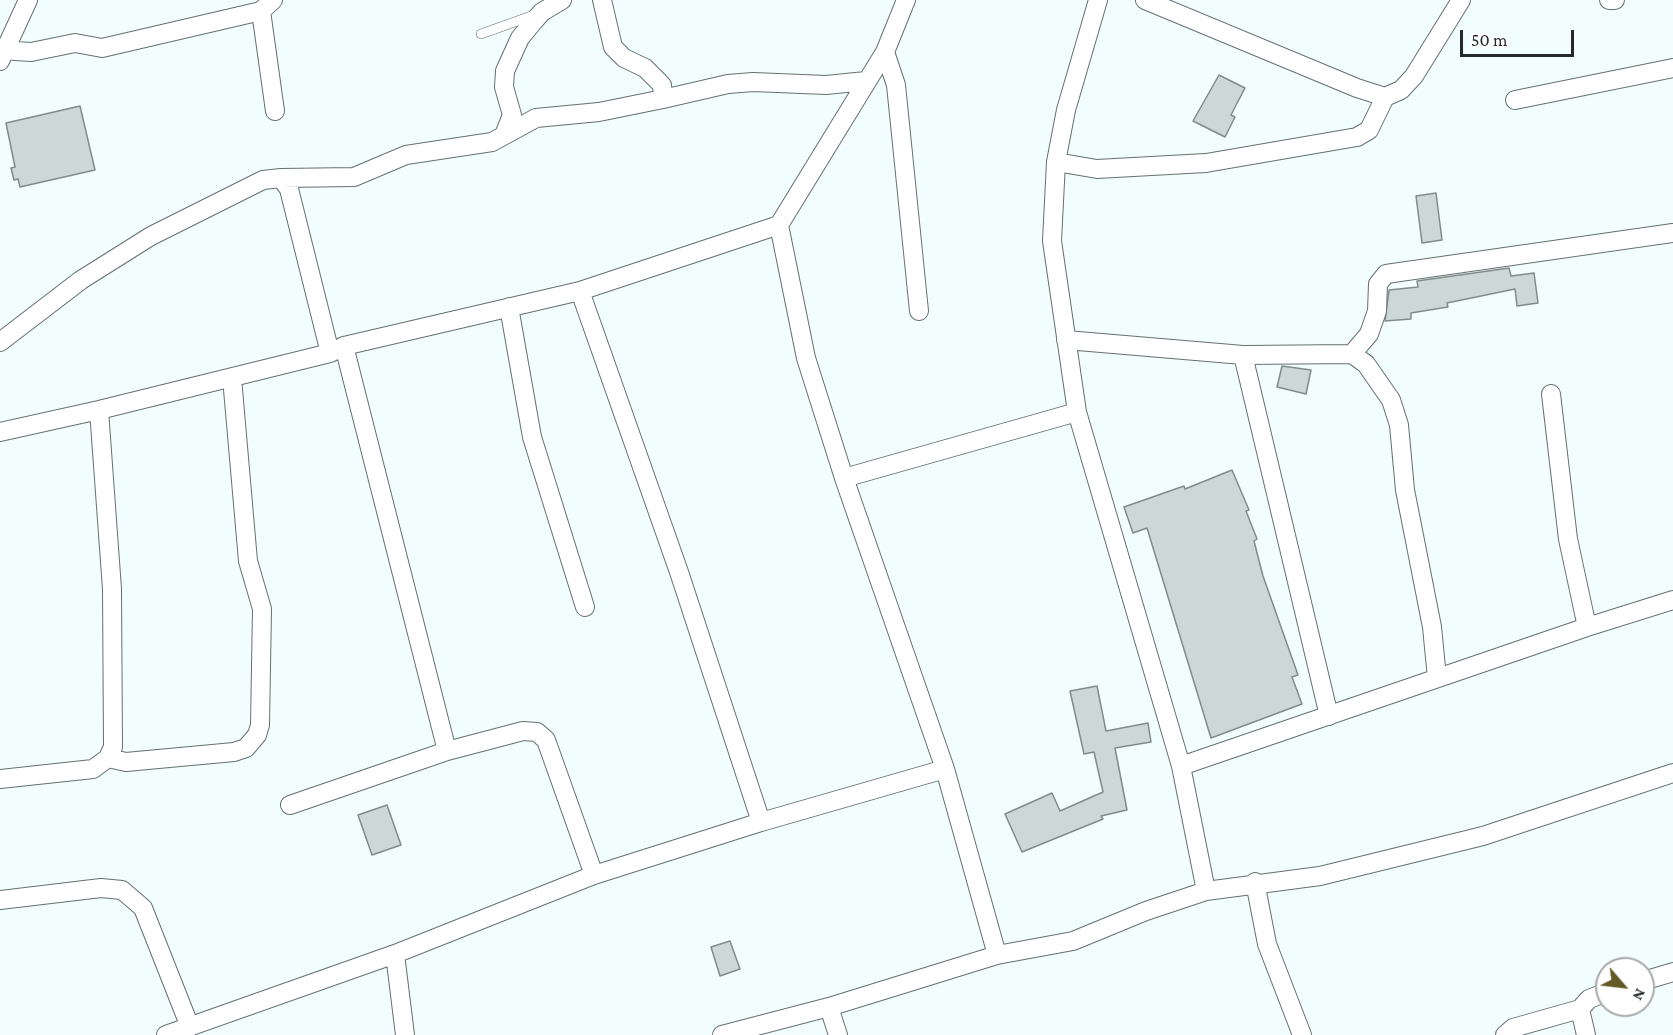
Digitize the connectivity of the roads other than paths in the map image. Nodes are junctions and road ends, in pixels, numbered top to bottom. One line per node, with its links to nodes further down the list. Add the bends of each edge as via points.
1 (28, 0): 14 (street)
2 (562, 0): 11 (street)
3 (602, 0): 18 (street, via 613,47 624,58 645,68 662,86)
4 (906, 0): 13 (street)
5 (1098, 0): 22 (street, via 1066,110)
6 (1145, 0): 17 (street)
7 (1461, 0): 17 (street, via 1414,76 1401,90)
8 (1609, 0): 9 (street)
9 (1615, 0)
10 (267, 6): 14 (street, via 102,48 75,43); 20 (street)
11 (542, 12): 12 (lane); 21 (street, via 520,38 505,71 504,87 512,115)
12 (481, 34)
13 (885, 51): 16 (street); 28 (street, via 897,85)
14 (2, 55)
15 (1673, 68): 19 (street)
16 (866, 81): 18 (street, via 826,85 728,84); 24 (street)
17 (1385, 97): 22 (street, via 1369,130 1357,137 1206,163 1097,169)
18 (663, 99): 21 (street, via 599,112 536,118)
19 (1515, 100)
20 (275, 111)
21 (504, 135): 23 (street, via 492,142 406,155 354,177)
22 (1056, 162): 29 (street, via 1052,241)
23 (281, 178): 30 (street, via 263,180 151,236 81,280); 31 (street, via 289,189)
24 (778, 225): 26 (street); 39 (street, via 806,358)
25 (1673, 233): 32 (street, via 1386,274 1378,284 1377,311 1369,334)
26 (580, 291): 27 (street); 52 (street, via 679,572)
27 (509, 307): 31 (street); 41 (street, via 532,437)
28 (919, 311)
29 (1066, 340): 33 (street); 37 (street)
30 (0, 342)
31 (337, 349): 34 (street); 45 (street)
32 (1352, 354): 33 (street); 43 (street, via 1366,364 1391,400 1399,425 1405,490 1432,627)
33 (1243, 355): 44 (street)
34 (232, 378): 36 (street); 46 (street, via 248,561 262,609 257,735 246,748 234,752 126,762)
35 (1551, 394): 42 (street, via 1568,539)
36 (99, 410): 38 (street); 46 (street, via 111,589 114,737)
37 (1077, 412): 39 (street); 47 (street)
38 (0, 432)
39 (844, 478): 48 (street)
40 (1673, 600): 42 (street)
41 (585, 607)
42 (1587, 627): 43 (street)
43 (1437, 678): 44 (street)
44 (1329, 716): 47 (street)
45 (447, 751): 51 (street); 53 (street, via 523,731 537,732 546,740)
46 (108, 758): 50 (street, via 93,770)
47 (1181, 766): 55 (street)
48 (945, 769): 52 (street); 58 (street)
49 (1673, 773): 54 (street, via 1483,836 1320,876)
50 (0, 778)
51 (290, 805)
52 (760, 822): 53 (street)
53 (594, 875): 57 (street)
54 (1255, 882): 55 (street); 69 (street, via 1267,944)
55 (1206, 891): 58 (street, via 1073,941)
56 (0, 900): 64 (street, via 101,888 122,890 143,908)
57 (395, 954): 64 (street); 66 (street)
58 (997, 955): 62 (street)
59 (1673, 972): 60 (street)
60 (1655, 977)
61 (1595, 997): 63 (street)
62 (829, 1007): 67 (street); 68 (street)
63 (1580, 1009): 70 (street, via 1513,1028); 71 (street)
64 (189, 1027): 65 (street)
65 (166, 1035)
66 (405, 1035)
67 (722, 1035)
68 (838, 1035)
69 (1302, 1035)
70 (1505, 1035)
71 (1586, 1035)

